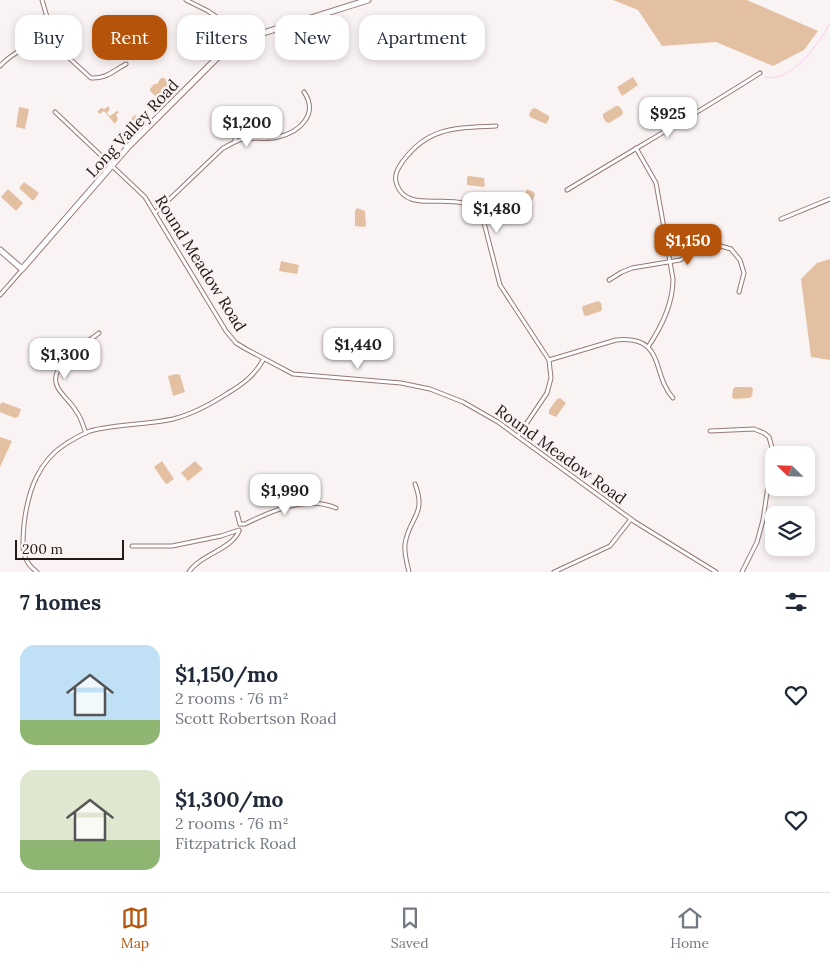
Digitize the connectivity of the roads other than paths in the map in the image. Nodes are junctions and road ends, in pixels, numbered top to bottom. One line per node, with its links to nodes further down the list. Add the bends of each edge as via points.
1 (42, 0): 4 (street)
2 (186, 0): 5 (street)
3 (368, 0): 6 (street, Long Valley Road)
4 (46, 15)
5 (214, 15)
6 (265, 32)
7 (15, 53): 11 (street)
8 (71, 60): 10 (street, via 91,78 103,78)
9 (215, 60): 19 (street, Long Valley Road)
10 (126, 64)
11 (0, 66)
12 (760, 73): 18 (street)
13 (304, 92): 17 (street, via 310,106 303,124 279,137)
14 (55, 112): 19 (street, Round Meadow Road)
15 (238, 112): 17 (street)
16 (496, 126): 33 (street, via 456,128 430,136 398,167 397,186 408,198 457,201 478,210 487,229 500,285)
17 (235, 141): 22 (street, via 218,152)
18 (636, 148): 20 (street); 25 (street, via 656,183)
19 (112, 165): 22 (street, Round Meadow Road, via 141,193); 26 (street, Long Valley Road)
20 (568, 190)
21 (830, 199): 23 (street)
22 (155, 213): 32 (street, Round Meadow Road, via 230,336)
23 (781, 219)
24 (0, 250): 26 (street)
25 (670, 263): 27 (street, via 632,268); 28 (street, via 707,245 725,246 736,254 744,273); 31 (street, via 673,292 670,304)
26 (22, 269): 29 (street, Long Valley Road)
27 (609, 280)
28 (739, 292)
29 (0, 295)
30 (99, 333): 36 (street, via 57,369 57,385 78,412)
31 (648, 346): 33 (street, via 628,339 616,340); 34 (street)
32 (263, 360): 36 (street, via 243,384 196,411 167,420); 37 (street, Round Meadow Road, via 293,374 400,382 430,390 473,407)
33 (549, 360): 37 (street, via 551,378 548,393)
34 (673, 398)
35 (710, 431): 50 (street, via 754,429 769,437 774,451 763,520 757,542)
36 (86, 433): 45 (street, via 60,447 45,462 34,482 22,542 24,558)
37 (518, 436): 41 (street, Round Meadow Road)
38 (415, 484): 47 (street, via 420,505 405,544)
39 (336, 508): 42 (street, via 318,504 286,506)
40 (238, 513): 42 (street)
41 (631, 519): 48 (street, via 610,546); 49 (street, Round Meadow Road)
42 (240, 524): 43 (street)
43 (239, 530): 44 (street, via 172,546); 46 (street, via 232,541 194,564)
44 (132, 546)
45 (34, 571)
46 (189, 572)
47 (409, 572)
48 (554, 572)
49 (716, 572)
50 (742, 572)

